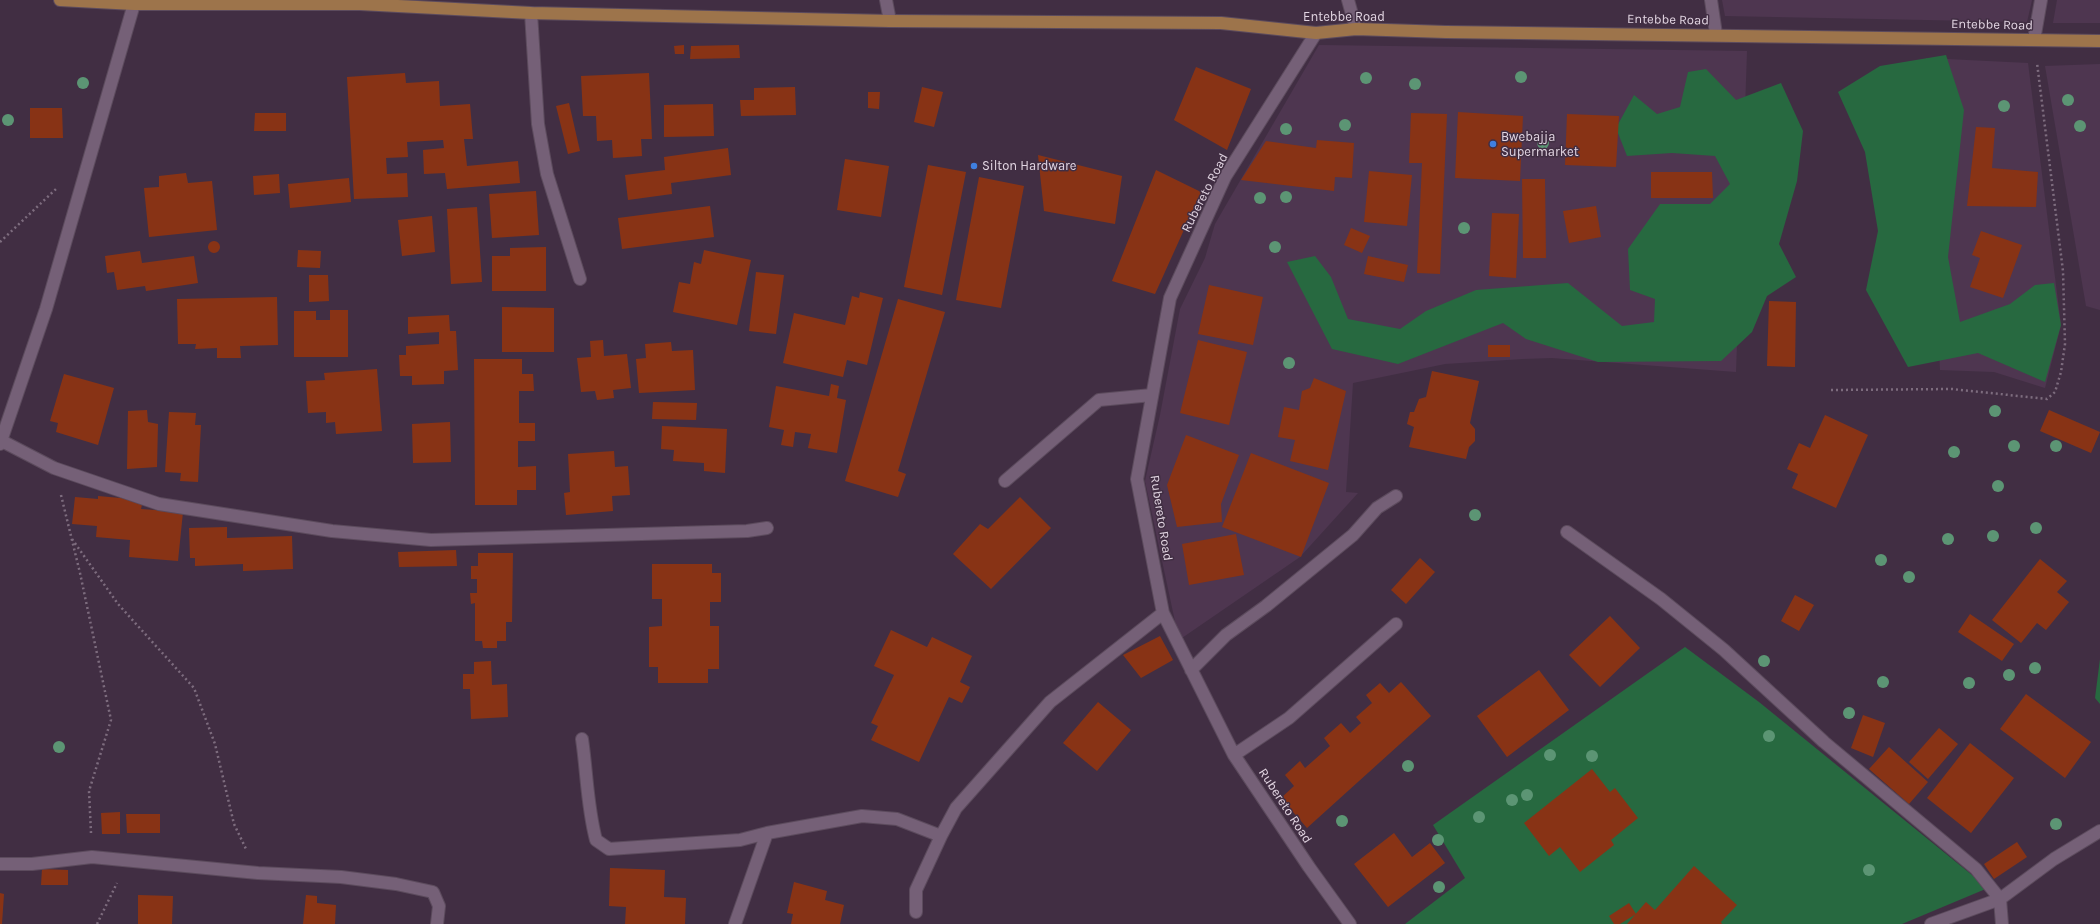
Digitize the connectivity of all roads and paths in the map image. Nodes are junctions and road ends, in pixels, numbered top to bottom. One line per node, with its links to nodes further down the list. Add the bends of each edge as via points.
1 (60, 0): 7 (main road, Entebbe Road)
2 (886, 0): 9 (street)
3 (1348, 0): 10 (street)
4 (1711, 0): 12 (street)
5 (2041, 0): 13 (street)
6 (292, 2): 7 (main road, Entebbe Road); 8 (main road, Entebbe Road)
7 (134, 4): 20 (street, via 46,309)
8 (531, 13): 9 (main road, Entebbe Road); 17 (street, via 538,124 547,174)
9 (890, 21): 11 (main road, Entebbe Road, via 1221,23)
10 (1356, 29): 11 (main road, Entebbe Road); 12 (main road, Entebbe Road)
11 (1316, 33): 19 (street, Rubereto Road, via 1225,178 1170,298)
12 (1716, 34): 13 (main road, Entebbe Road)
13 (2034, 40): 14 (main road, Entebbe Road); 18 (path, via 2063,272 2065,344 2055,392 2047,399 1952,388)
14 (2100, 41)
15 (57, 188): 16 (path)
16 (0, 242)
17 (580, 279)
18 (1831, 390)
19 (1152, 395): 22 (street, via 1099,400); 27 (street, Rubereto Road, via 1137,479)
20 (0, 442): 21 (street)
21 (54, 468): 24 (street, via 159,504 373,536 431,540 747,531); 26 (path)
22 (1005, 481)
23 (1396, 496): 29 (street, via 1377,508 1353,535 1226,635)
24 (767, 528)
25 (1567, 532): 39 (street, via 1661,599 1724,650 1824,742 1976,869)
26 (71, 537): 35 (path, via 111,720 89,791); 38 (path, via 118,604 194,688 215,744 234,824)
27 (1163, 613): 29 (street, Rubereto Road); 34 (street, via 1050,702 956,808)
28 (1396, 624): 31 (street, via 1289,718)
29 (1191, 670): 31 (street, Rubereto Road)
30 (582, 739): 33 (street, via 588,783 587,799 594,833 596,840 609,849 740,840)
31 (1234, 755): 44 (street, Rubereto Road)
32 (2100, 831): 39 (street, via 2054,859)
33 (767, 833): 34 (street, via 862,816 897,819); 43 (street)
34 (941, 836): 40 (street, via 916,890)
35 (92, 857): 36 (street); 37 (street, via 32,864)
36 (128, 861): 38 (street); 41 (path)
37 (0, 864)
38 (258, 873): 42 (street, via 341,877 433,892 438,906)
39 (2000, 899): 45 (street); 46 (street)
40 (916, 912)
41 (97, 924)
42 (437, 924)
43 (736, 924)
44 (1350, 924)
45 (1931, 924)
46 (2002, 924)

